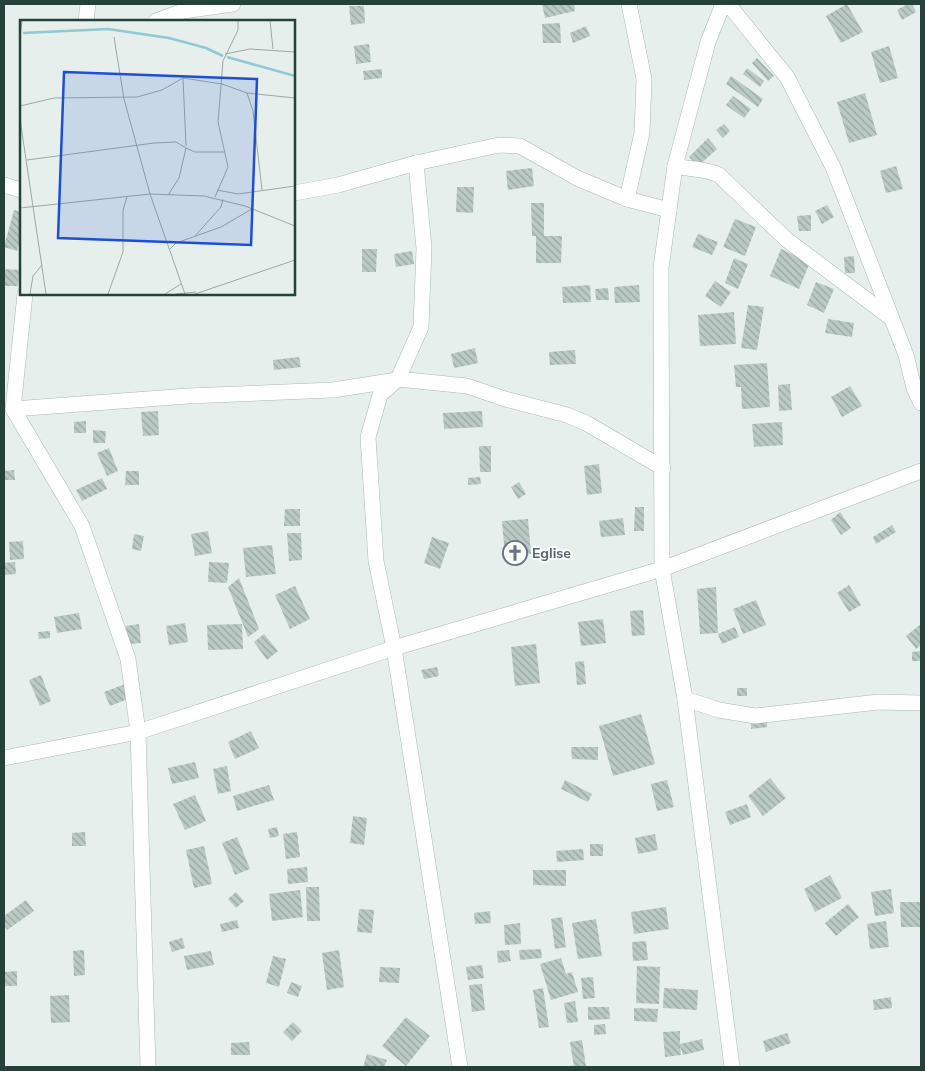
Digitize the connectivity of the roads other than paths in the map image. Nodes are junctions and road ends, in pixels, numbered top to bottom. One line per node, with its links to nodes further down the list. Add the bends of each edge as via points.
1 (88, 4): 6 (street)
2 (233, 4): 7 (street, via 183,11)
3 (629, 4): 13 (street, via 644,79 642,133)
4 (723, 4): 9 (street, via 708,42)
5 (728, 4): 16 (street, via 787,77 833,167)
6 (86, 20)
7 (159, 20)
8 (416, 163): 12 (street, via 338,185); 13 (street, via 499,145 520,146 577,178); 17 (street, via 424,248 421,327)
9 (675, 166): 14 (street); 16 (street, via 719,175 787,240)
10 (4, 185): 11 (street)
11 (20, 190)
12 (295, 193)
13 (628, 199): 14 (street)
14 (669, 210): 20 (street, via 661,268)
15 (24, 295): 19 (street)
16 (891, 318): 18 (street)
17 (398, 379): 19 (street, via 333,390 188,396); 20 (street, via 467,386 505,400 567,415); 23 (street, via 380,395 368,436 376,561)
18 (921, 403)
19 (12, 409): 26 (street, via 82,526 128,659)
20 (663, 468): 22 (street)
21 (921, 471): 22 (street)
22 (662, 570): 23 (street); 24 (street)
23 (394, 648): 26 (street); 29 (street)
24 (685, 700): 25 (street, via 755,716 878,702); 30 (street)
25 (921, 702)
26 (138, 732): 27 (street); 28 (street)
27 (4, 758)
28 (148, 1067)
29 (460, 1067)
30 (732, 1067)

